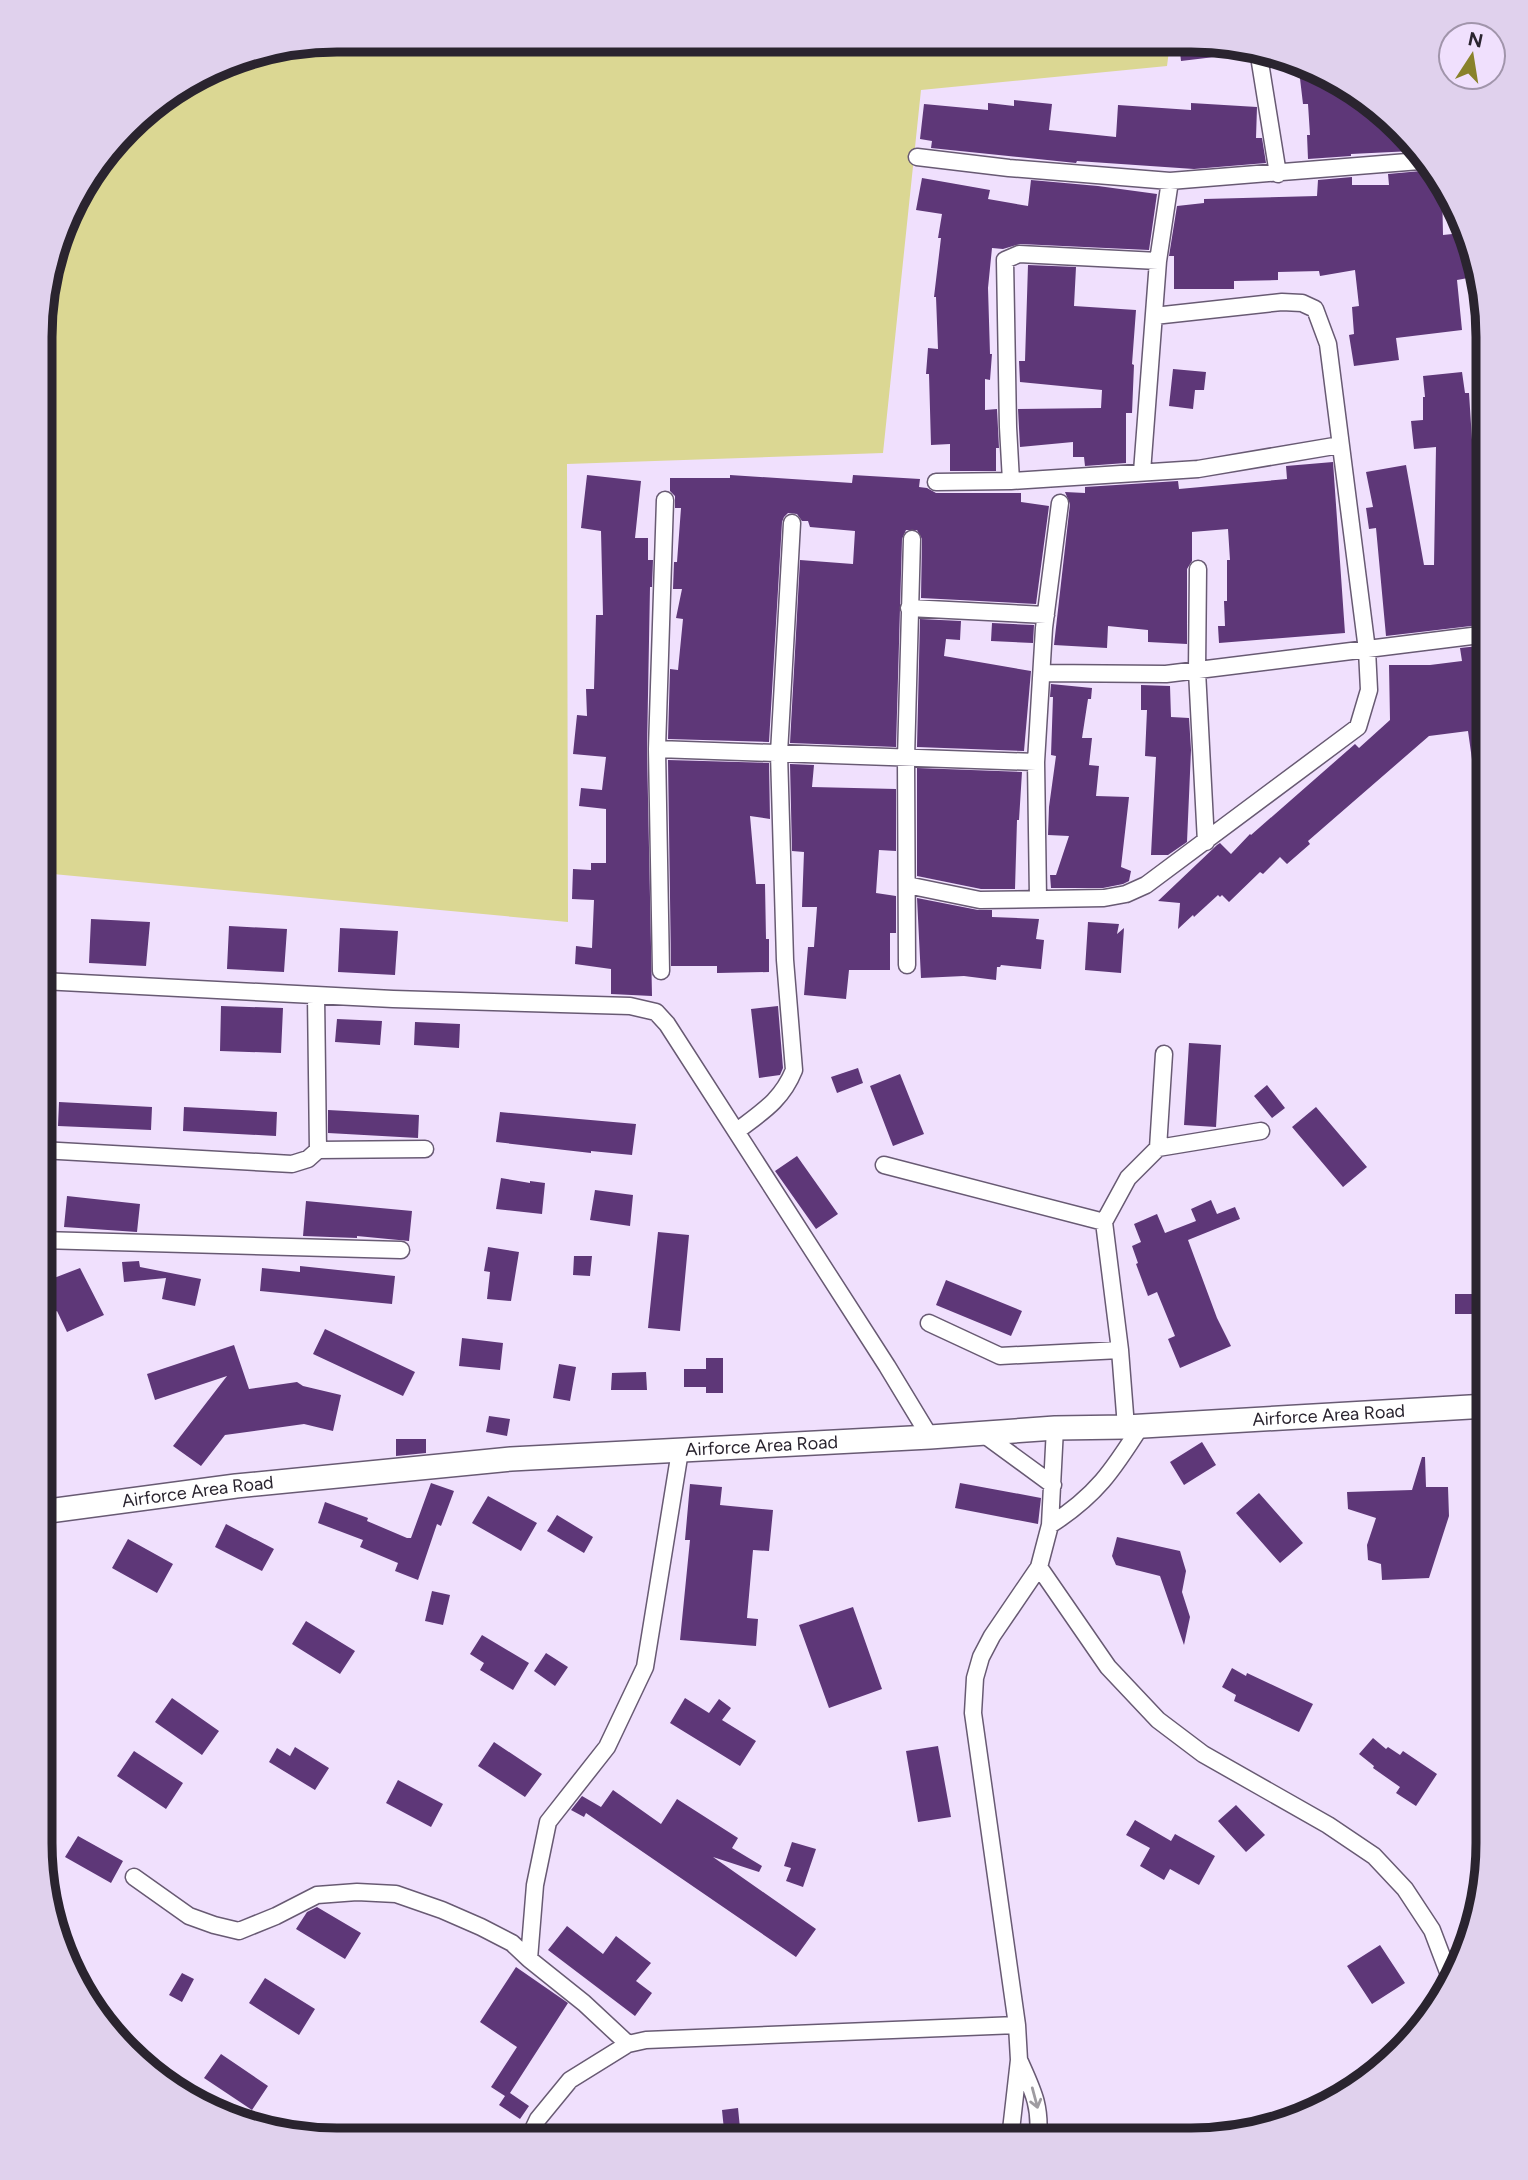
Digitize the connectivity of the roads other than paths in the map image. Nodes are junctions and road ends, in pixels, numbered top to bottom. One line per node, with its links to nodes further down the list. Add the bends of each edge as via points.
1 (1260, 61): 4 (street)
2 (917, 157): 5 (street)
3 (1415, 161): 4 (street)
4 (1278, 174): 5 (street)
5 (1170, 181): 6 (street)
6 (1158, 261): 7 (street); 10 (street, via 1018,254 1005,260)
7 (1154, 316): 8 (street, via 1282,302 1315,309 1328,344); 9 (street)
8 (1340, 445): 9 (street, via 1198,469); 20 (street)
9 (1142, 472): 10 (street)
10 (1012, 481): 11 (street)
11 (936, 482)
12 (665, 500): 23 (street)
13 (1060, 503): 18 (street)
14 (792, 523): 24 (street)
15 (912, 540): 17 (street)
16 (1198, 569): 21 (street)
17 (909, 608): 18 (street); 25 (street)
18 (1046, 615): 22 (street)
19 (1476, 636): 20 (street)
20 (1367, 650): 21 (street); 27 (street, via 1369,690 1358,727)
21 (1197, 671): 22 (street); 27 (street)
22 (1042, 673): 26 (street)
23 (657, 749): 24 (street); 31 (street)
24 (779, 753): 25 (street); 35 (street, via 785,960 794,1070 776,1101)
25 (906, 758): 26 (street); 28 (street)
26 (1036, 762): 29 (street)
27 (1206, 842): 29 (street, via 1126,894)
28 (907, 885): 29 (street, via 980,900); 30 (street)
29 (1038, 898)
30 (907, 965)
31 (662, 971)
32 (52, 982): 33 (street)
33 (316, 995): 35 (street, via 630,1006 656,1012); 39 (street)
34 (1164, 1054): 37 (street)
35 (737, 1131): 51 (street)
36 (1261, 1131): 37 (street)
37 (1158, 1148): 42 (street, via 1128,1178)
38 (425, 1149): 39 (street)
39 (318, 1150): 40 (street, via 292,1164)
40 (52, 1151)
41 (884, 1165): 42 (street)
42 (1104, 1222): 46 (street)
43 (52, 1240): 44 (street)
44 (401, 1250)
45 (929, 1323): 46 (street, via 1000,1356)
46 (1120, 1350): 48 (street)
47 (1476, 1407): 48 (street, Airforce Area Road)
48 (1134, 1426): 49 (street, Airforce Area Road); 55 (street, via 1114,1469 1095,1492)
49 (1055, 1428): 50 (street, Airforce Area Road); 53 (street)
50 (982, 1433): 51 (street, Airforce Area Road); 53 (street)
51 (930, 1437): 52 (street, Airforce Area Road)
52 (680, 1451): 54 (street, Airforce Area Road, via 484,1462 236,1486); 58 (street, via 645,1667 607,1747 548,1822 535,1885)
53 (1053, 1485): 55 (street)
54 (52, 1511)
55 (1050, 1524): 56 (street)
56 (1039, 1567): 59 (street, via 1108,1667 1158,1720 1203,1754 1374,1856 1405,1889 1432,1930); 60 (street, via 981,1657 973,1713)
57 (134, 1877): 58 (street, via 189,1916 239,1931 317,1895 396,1894 492,1933)
58 (529, 1959): 61 (street)
59 (1446, 1968)
60 (1017, 2025): 61 (street); 62 (street)
61 (628, 2044): 63 (street, via 570,2080)
62 (1019, 2060): 64 (street); 65 (street, one-way to 65, via 1036,2097)
63 (534, 2128)
64 (1011, 2128)
65 (1039, 2128)

